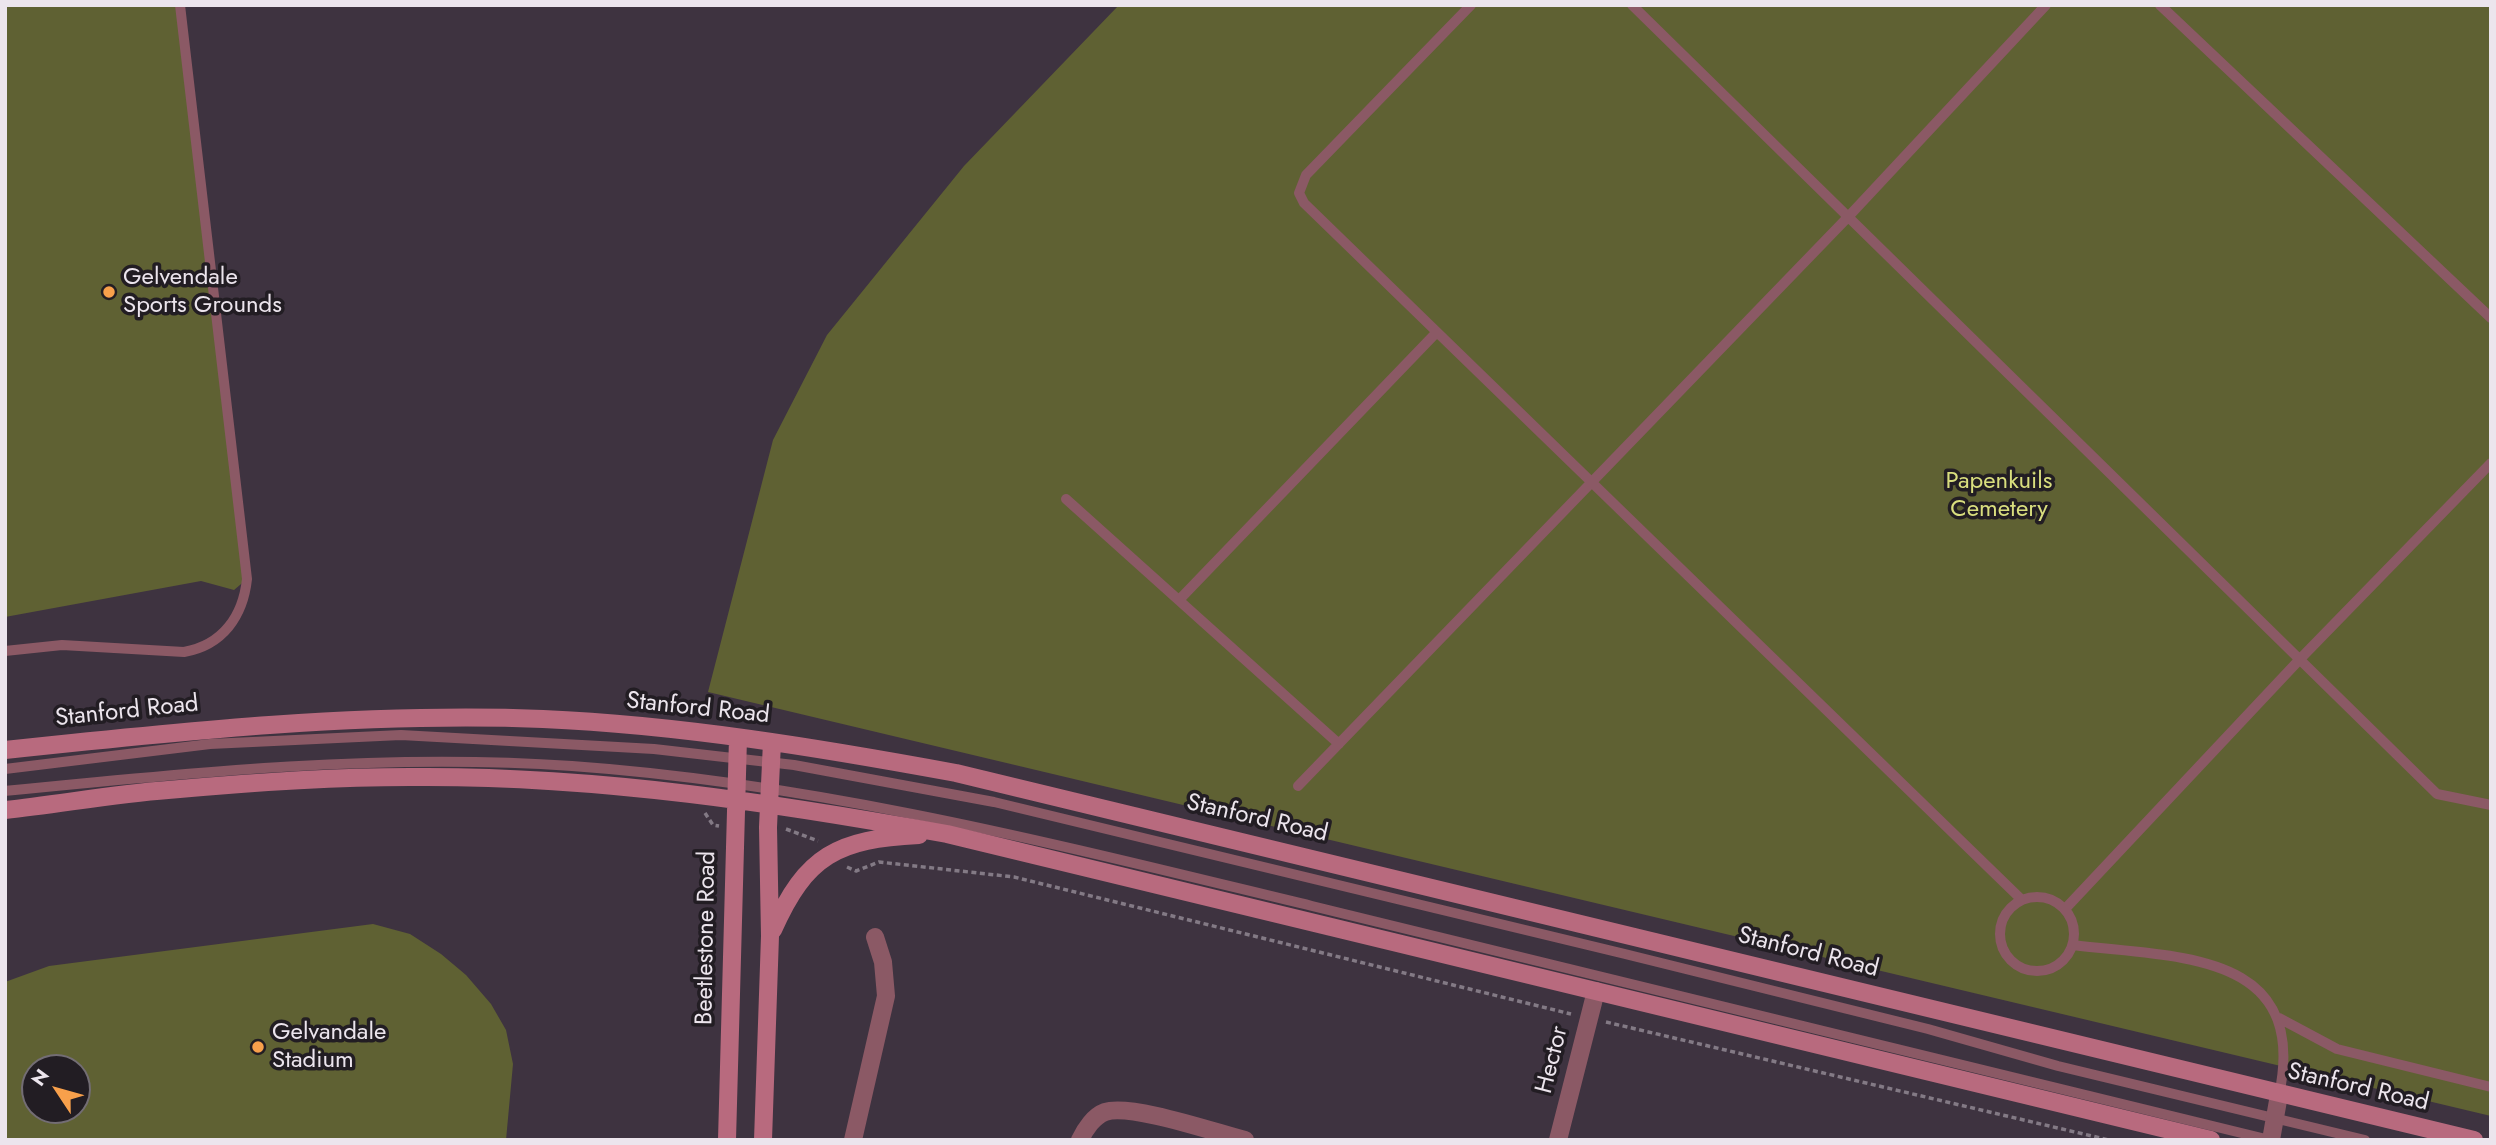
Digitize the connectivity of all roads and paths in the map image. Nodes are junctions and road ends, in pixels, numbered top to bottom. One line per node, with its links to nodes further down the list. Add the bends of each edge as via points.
1 (180, 5): 13 (lane, via 247,579 245,603 216,641 200,649 62,645)
2 (1471, 5): 8 (lane, via 1306,174 1299,193)
3 (1632, 5): 6 (lane)
4 (2046, 5): 6 (lane)
5 (2160, 5): 7 (lane)
6 (1849, 216): 10 (lane); 14 (lane)
7 (2491, 318)
8 (1435, 334): 10 (lane); 12 (lane)
9 (2491, 463): 14 (lane)
10 (1591, 482): 17 (lane); 30 (lane)
11 (1066, 499): 12 (lane)
12 (1179, 600): 17 (lane)
13 (5, 651)
14 (2301, 658): 26 (lane, via 2437,794); 31 (lane)
15 (738, 738): 16 (main road, Stanford Road); 18 (main road, Stanford Road, via 584,722 460,719 219,727); 19 (main road, Beetlestone Road)
16 (772, 742): 20 (main road); 40 (main road, Stanford Road, via 956,773)
17 (1339, 744): 22 (lane)
18 (5, 750)
19 (737, 759): 20 (lane); 21 (lane, via 587,744 401,734 210,744); 23 (main road, Beetlestone Road)
20 (770, 764): 25 (main road); 41 (lane, via 994,802)
21 (5, 769)
22 (1298, 786)
23 (736, 790): 24 (lane, via 576,766 430,761 238,767); 25 (main road); 27 (main road, via 413,777 166,790); 42 (main road, Beetlestone Road)
24 (5, 791)
25 (769, 794): 28 (main road); 32 (main road); 50 (lane, via 1029,838)
26 (2491, 805)
27 (5, 810)
28 (947, 834): 29 (main road, via 876,839); 35 (main road)
29 (831, 854): 32 (main road, via 794,886); 36 (path, via 853,871 879,862 1014,877)
30 (2022, 900): 31 (lane, via 2045,898); 34 (lane, via 2005,915 2001,926 2002,948 2017,966 2050,970)
31 (2064, 909): 34 (lane, via 2071,920)
32 (770, 936): 43 (main road)
33 (875, 937): 44 (street, via 886,996)
34 (2073, 945): 37 (lane, via 2219,966 2254,986)
35 (1596, 991): 36 (street, Hector); 49 (main road)
36 (1589, 1018): 47 (street, Hector); 48 (path)
37 (2279, 1018): 39 (lane, via 2337,1049); 40 (lane, via 2285,1066)
38 (2491, 1073): 39 (lane)
39 (2489, 1086)
40 (2279, 1095): 41 (street); 52 (main road, Stanford Road)
41 (2276, 1117): 50 (street); 51 (lane)
42 (727, 1140)
43 (763, 1140)
44 (853, 1140)
45 (1080, 1140): 46 (street, via 1085,1129 1106,1111 1138,1112)
46 (1245, 1140)
47 (1558, 1140)
48 (2109, 1140)
49 (2211, 1140)
50 (2271, 1140)
51 (2365, 1140)
52 (2474, 1140)

